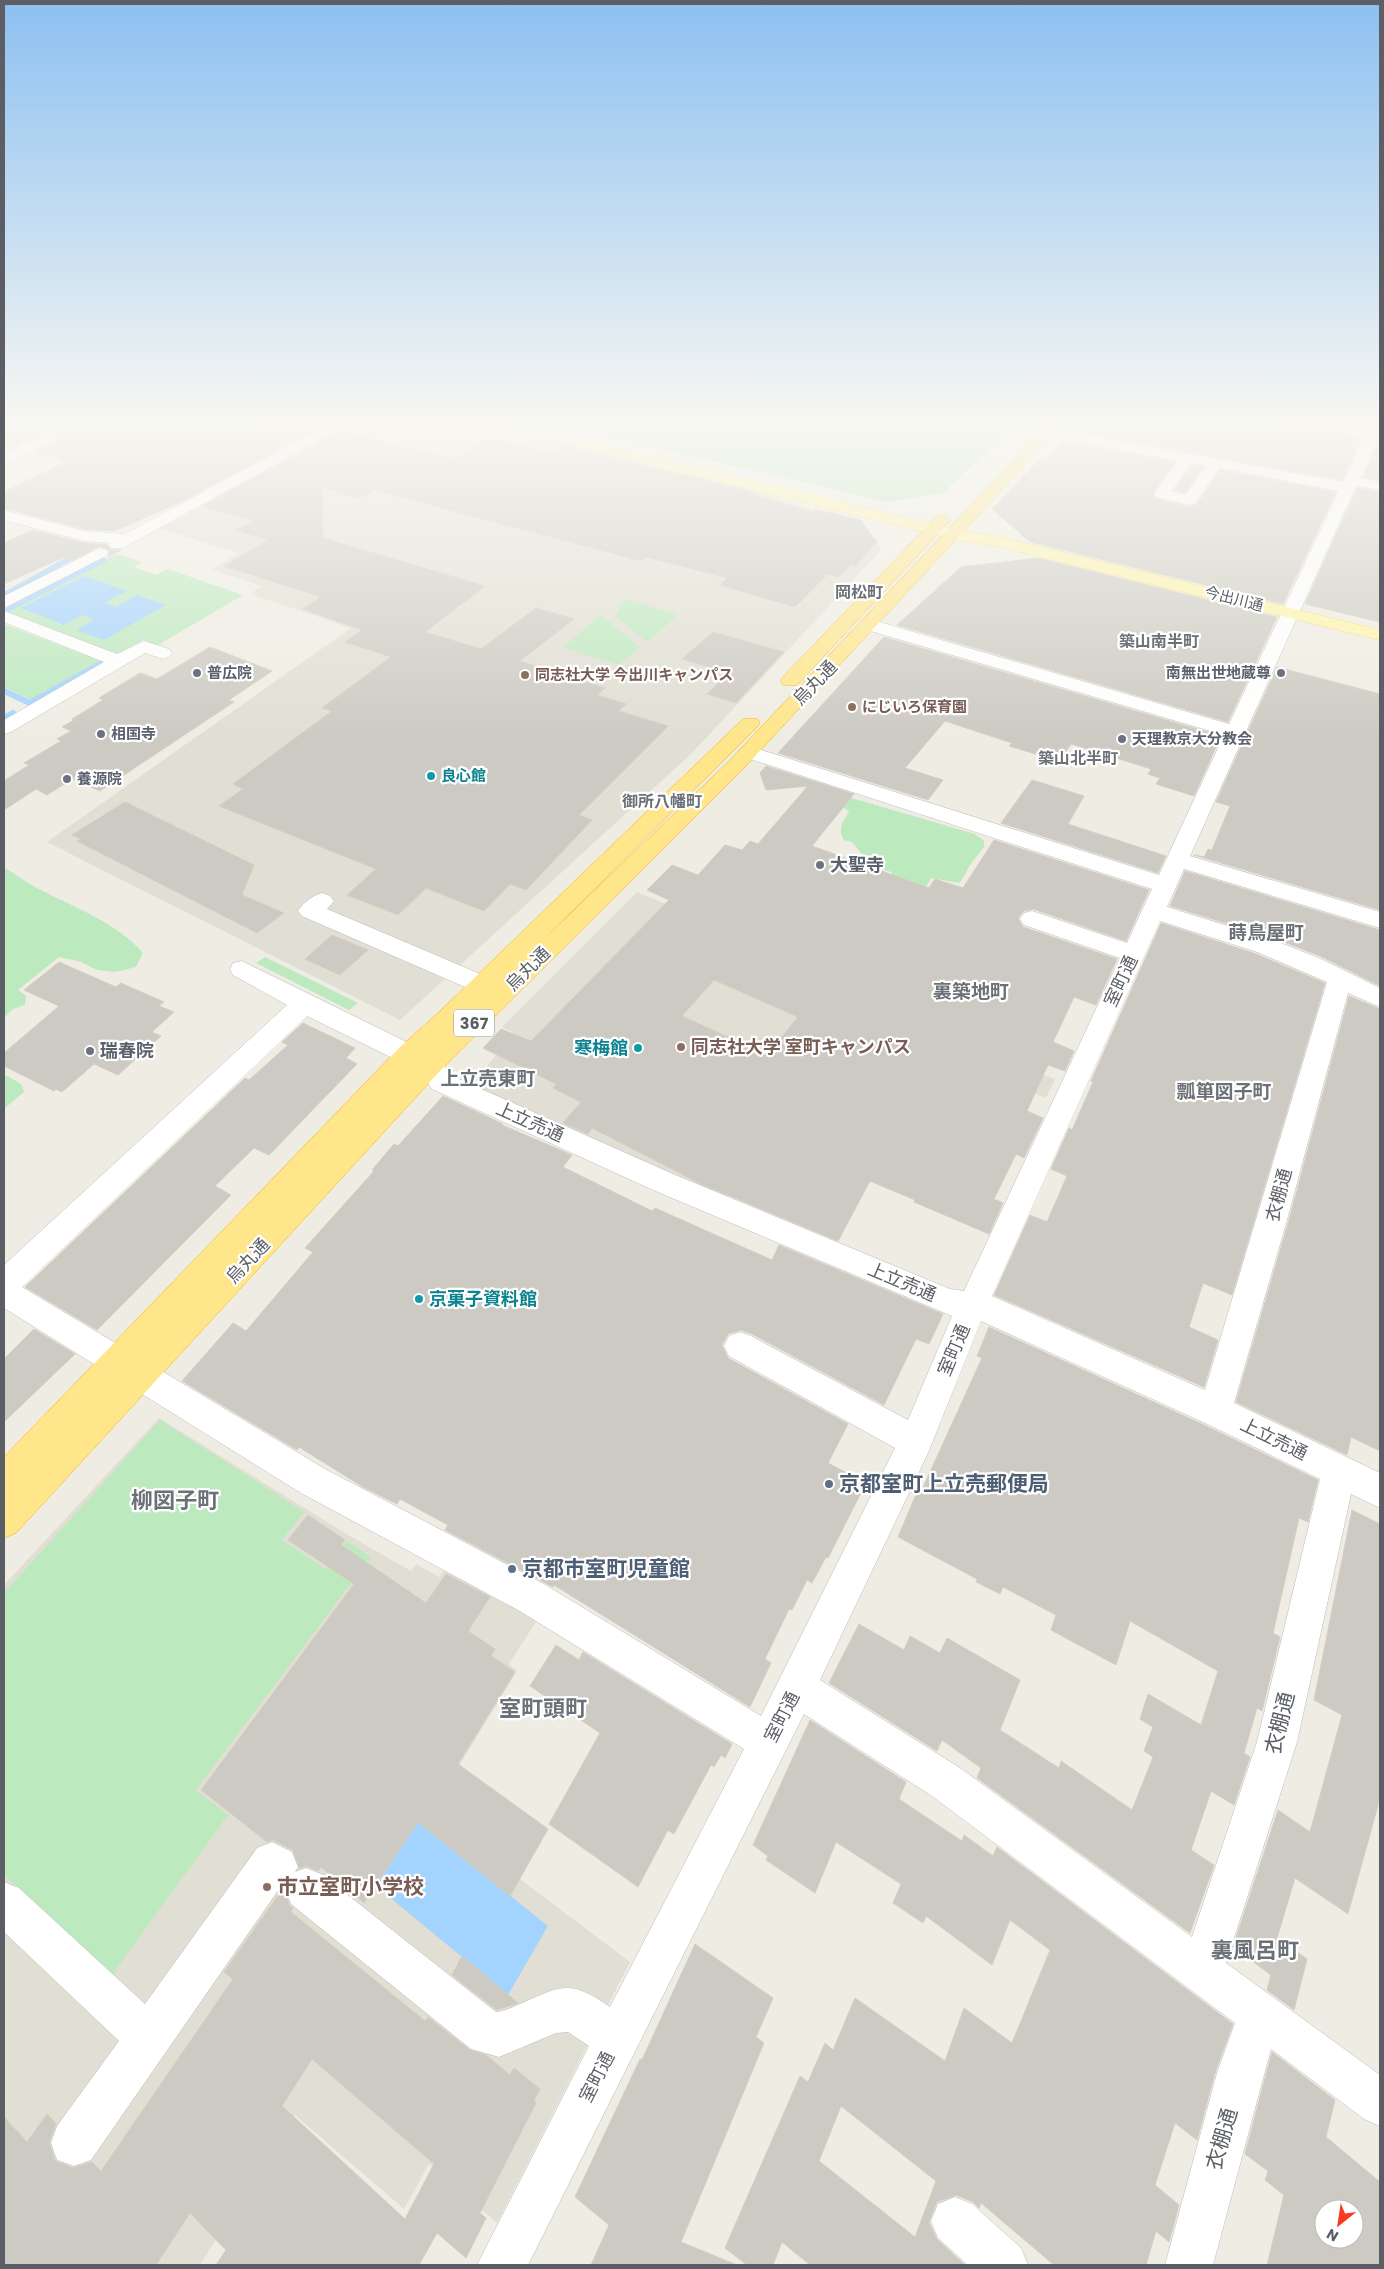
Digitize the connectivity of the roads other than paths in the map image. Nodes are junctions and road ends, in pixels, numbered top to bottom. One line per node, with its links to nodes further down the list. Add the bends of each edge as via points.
1 (53, 528): 2 (street, via 122,542)
2 (148, 528)
3 (944, 528): 27 (highway, 烏丸通 / 367, via 741,733)
4 (945, 528): 11 (highway, 烏丸通 / 367)
5 (956, 528): 9 (main road, 今出川通, via 1000,542)
6 (1331, 528): 9 (street, 室町通)
7 (100, 553): 8 (street)
8 (4, 603)
9 (1292, 613): 12 (main road, 今出川通); 16 (street, 室町通)
10 (4, 616): 14 (street)
11 (870, 625): 16 (street); 17 (highway, 烏丸通 / 367)
12 (1380, 635)
13 (163, 653): 14 (street, via 144,646)
14 (119, 661): 15 (street)
15 (4, 728)
16 (1237, 732): 18 (street, 室町通)
17 (748, 752): 19 (street); 30 (highway, 烏丸通 / 367)
18 (1177, 860): 19 (street, 室町通); 23 (street)
19 (1165, 885): 21 (street, 室町通)
20 (322, 901): 27 (street, via 310,911)
21 (1154, 911): 24 (street, 室町通); 26 (street, via 1265,946)
22 (1032, 919): 24 (street)
23 (1380, 920)
24 (1133, 954): 33 (street, 室町通)
25 (242, 968): 29 (street)
26 (1340, 978): 28 (street); 36 (street, 衣棚通)
27 (483, 985): 30 (highway, 烏丸通 / 367)
28 (1380, 998)
29 (305, 1003): 30 (street); 31 (street)
30 (419, 1060): 33 (street, 上立売通, via 441,1082 645,1174 948,1302); 35 (highway, 烏丸通 / 367)
31 (4, 1284)
32 (4, 1292): 35 (street)
33 (972, 1306): 36 (street, 上立売通, via 991,1309); 37 (street, 室町通)
34 (740, 1346): 37 (street)
35 (129, 1369): 39 (highway, 烏丸通 / 367); 41 (highway, 烏丸通 / 367); 43 (street, via 313,1481 531,1597)
36 (1215, 1411): 38 (street, 上立売通)
37 (916, 1442): 42 (street, 室町通)
38 (1339, 1471): 40 (street, 上立売通); 45 (street, 衣棚通, via 1277,1742)
39 (4, 1481)
40 (1380, 1491)
41 (4, 1521)
42 (797, 1687): 43 (street, 室町通); 45 (street, via 946,1782)
43 (769, 1742): 48 (street, 室町通)
44 (4, 1904): 47 (street)
45 (1202, 1971): 46 (street)
46 (1260, 2015): 49 (street); 54 (street, 衣棚通, via 1240,2074)
47 (149, 2038): 48 (street, via 272,1863 487,2032 499,2035 555,2011 574,2009 580,2010); 50 (street)
48 (616, 2038): 52 (street, 室町通)
49 (1380, 2103)
50 (74, 2143)
51 (955, 2221): 53 (street)
52 (502, 2265)
53 (1004, 2265)
54 (1188, 2265)

